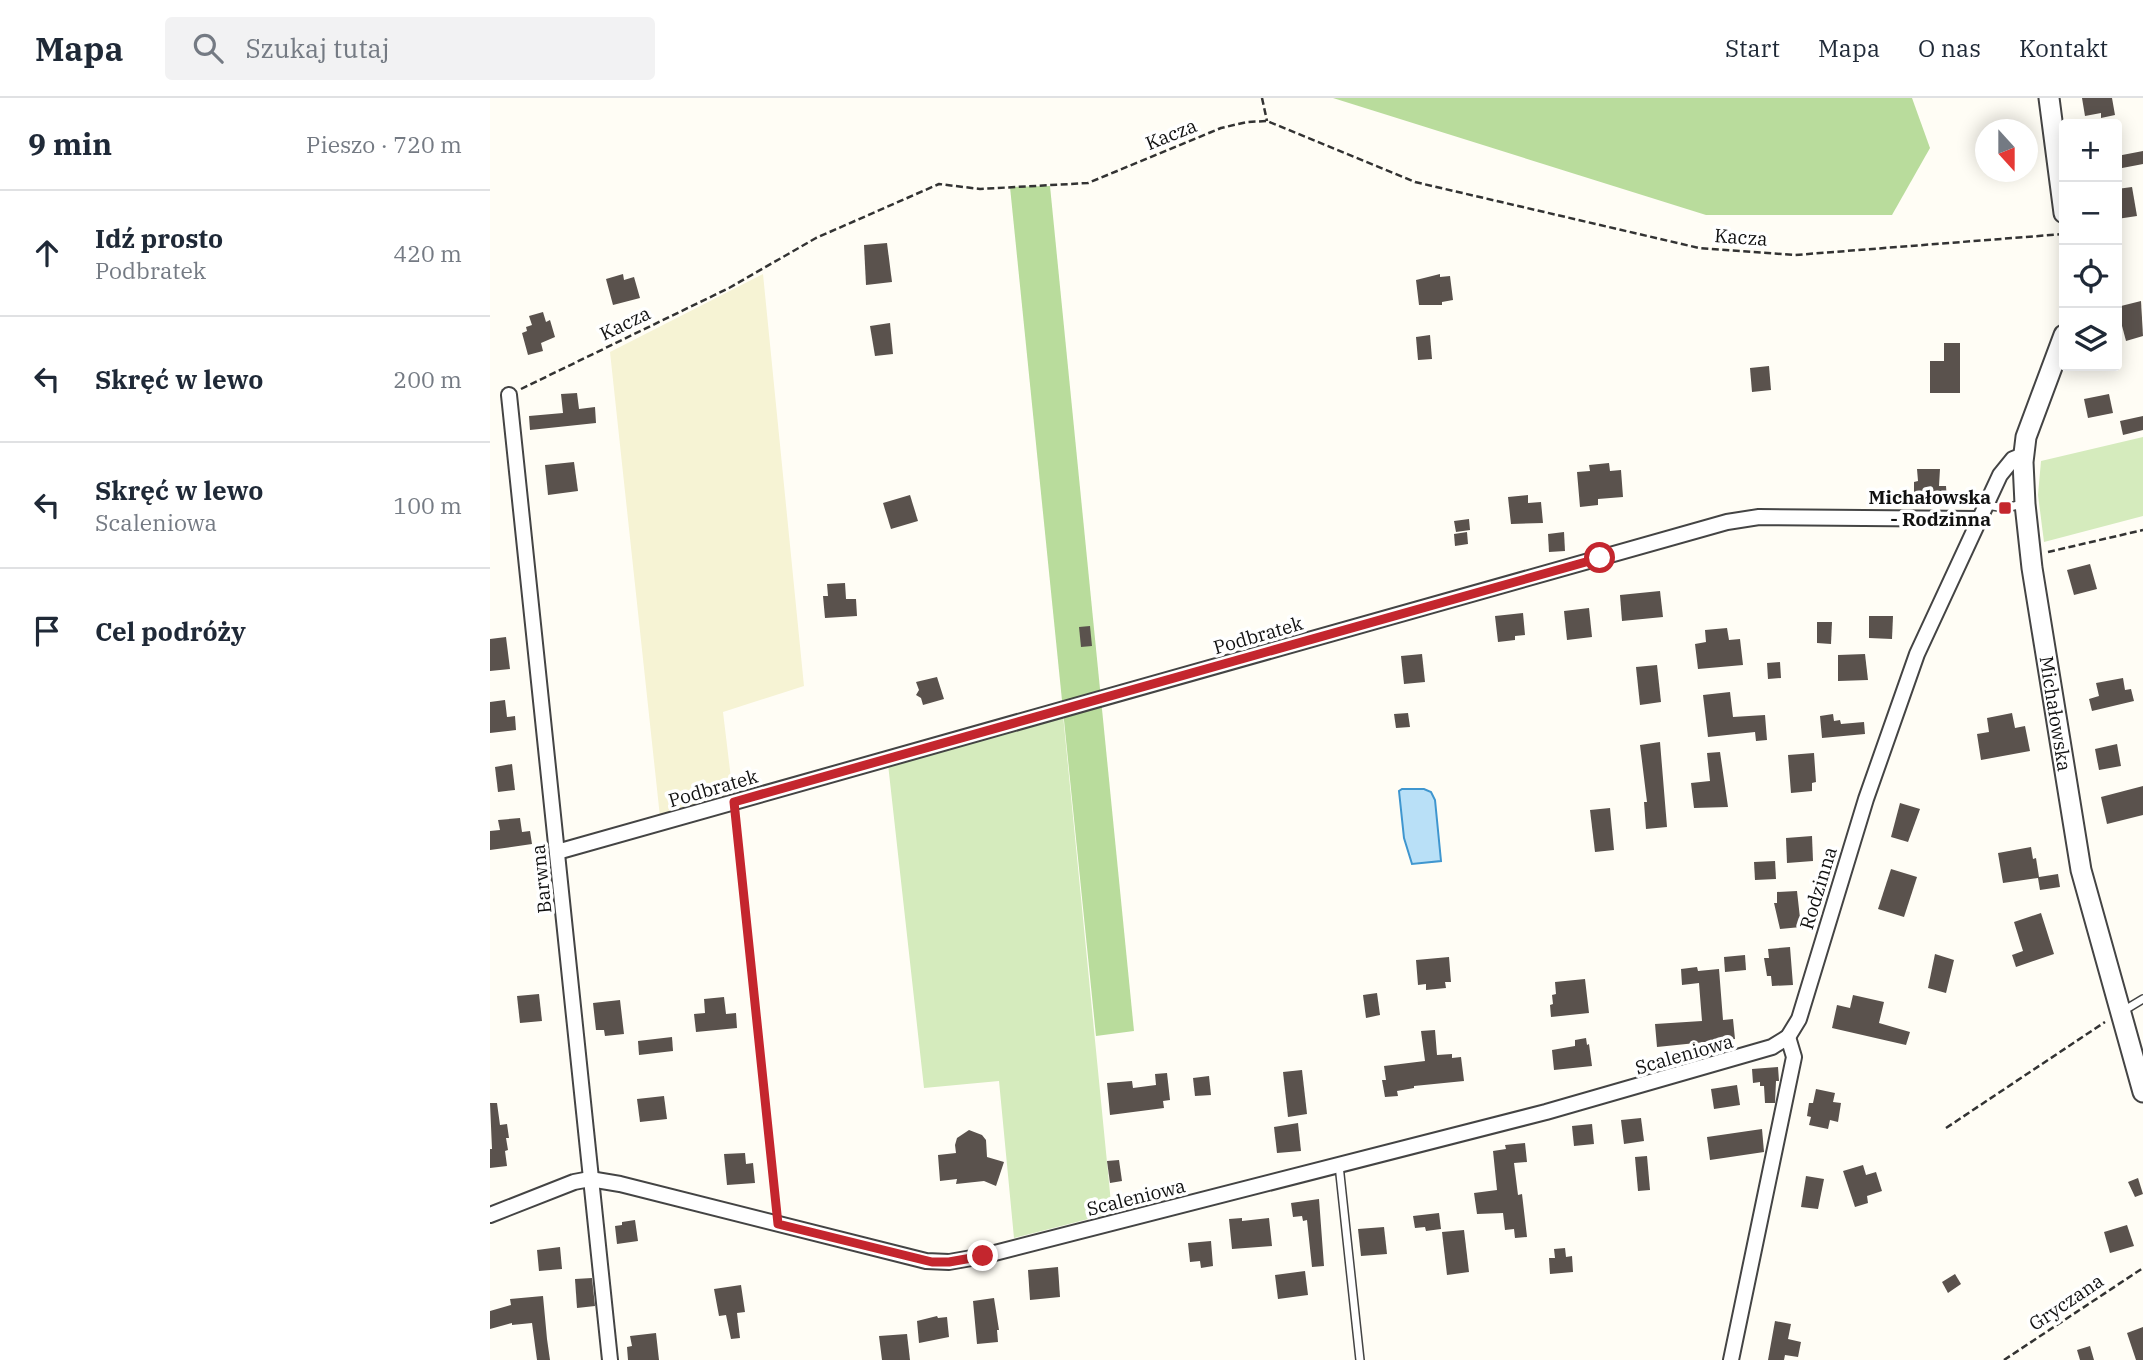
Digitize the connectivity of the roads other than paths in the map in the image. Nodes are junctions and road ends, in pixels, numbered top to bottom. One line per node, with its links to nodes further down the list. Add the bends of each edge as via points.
1 (2049, 98): 2 (street)
2 (2060, 182)
3 (2059, 348): 5 (street, Michałowska)
4 (509, 395): 8 (street, Barwna)
5 (2023, 455): 6 (street, Michałowska); 7 (street, Rodzinna, via 2013,459 2000,475)
6 (2025, 504): 7 (lane); 10 (street, Michałowska, via 2081,870)
7 (1982, 512): 8 (street, Podbratek, via 1759,517 1727,522); 11 (street, Rodzinna, via 1917,654 1866,799 1799,1019)
8 (557, 852): 14 (street, Barwna)
9 (2143, 999): 10 (lane)
10 (2120, 1013): 12 (street, Michałowska)
11 (1788, 1037): 13 (street, Scaleniowa, via 1747,1056); 18 (street, via 1794,1057)
12 (2143, 1092)
13 (1339, 1165): 14 (street, Scaleniowa, via 949,1262 926,1261); 17 (lane)
14 (590, 1179): 15 (street, Scaleniowa); 16 (street, Barwna)
15 (490, 1215)
16 (610, 1360)
17 (1360, 1360)
18 (1731, 1360)

